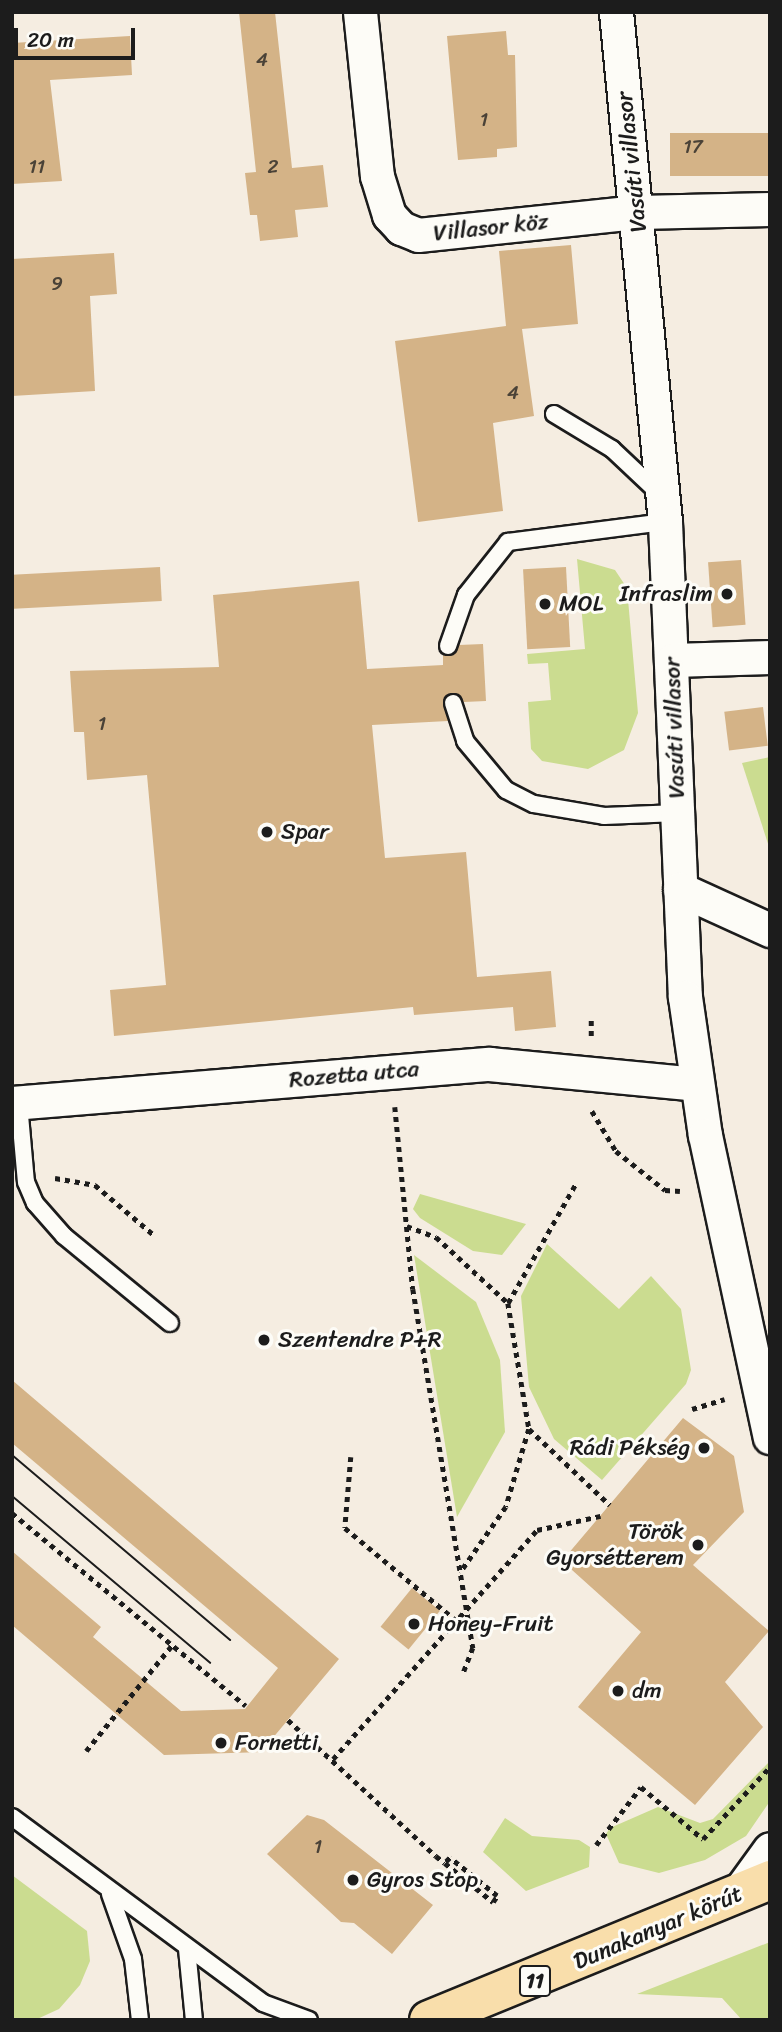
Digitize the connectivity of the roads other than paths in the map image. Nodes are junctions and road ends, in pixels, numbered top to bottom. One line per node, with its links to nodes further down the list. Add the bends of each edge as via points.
1 (360, 12): 4 (street, Villasor köz, via 377,176 389,215 401,228 418,234)
2 (616, 12): 4 (street, Vasúti villasor)
3 (770, 209): 4 (street, Villasor köz)
4 (638, 212): 6 (street, Vasúti villasor)
5 (554, 414): 6 (lane, via 612,449)
6 (664, 510): 7 (lane, via 508,542 466,595); 9 (street, Vasúti villasor)
7 (448, 646)
8 (770, 657): 9 (street)
9 (673, 660): 11 (street, Vasúti villasor)
10 (453, 703): 11 (lane, via 465,741 506,790 534,804 604,816)
11 (678, 813): 12 (street, Vasúti villasor)
12 (680, 889): 13 (street); 14 (street, Vasúti villasor)
13 (770, 930)
14 (696, 1084): 15 (street, Rozetta utca, via 547,1066 391,1072); 17 (street, Vasúti villasor)
15 (16, 1104): 16 (lane, via 26,1182 64,1236)
16 (170, 1323)
17 (770, 1437)
18 (14, 1823): 21 (lane)
19 (770, 1849): 20 (street)
20 (754, 1886): 26 (main road, Dunakanyar körút / 11)
21 (110, 1894): 22 (lane); 23 (lane, via 133,1959)
22 (187, 1949): 24 (lane); 25 (lane, via 262,2003)
23 (140, 2020)
24 (194, 2020)
25 (309, 2020)
26 (429, 2020)

